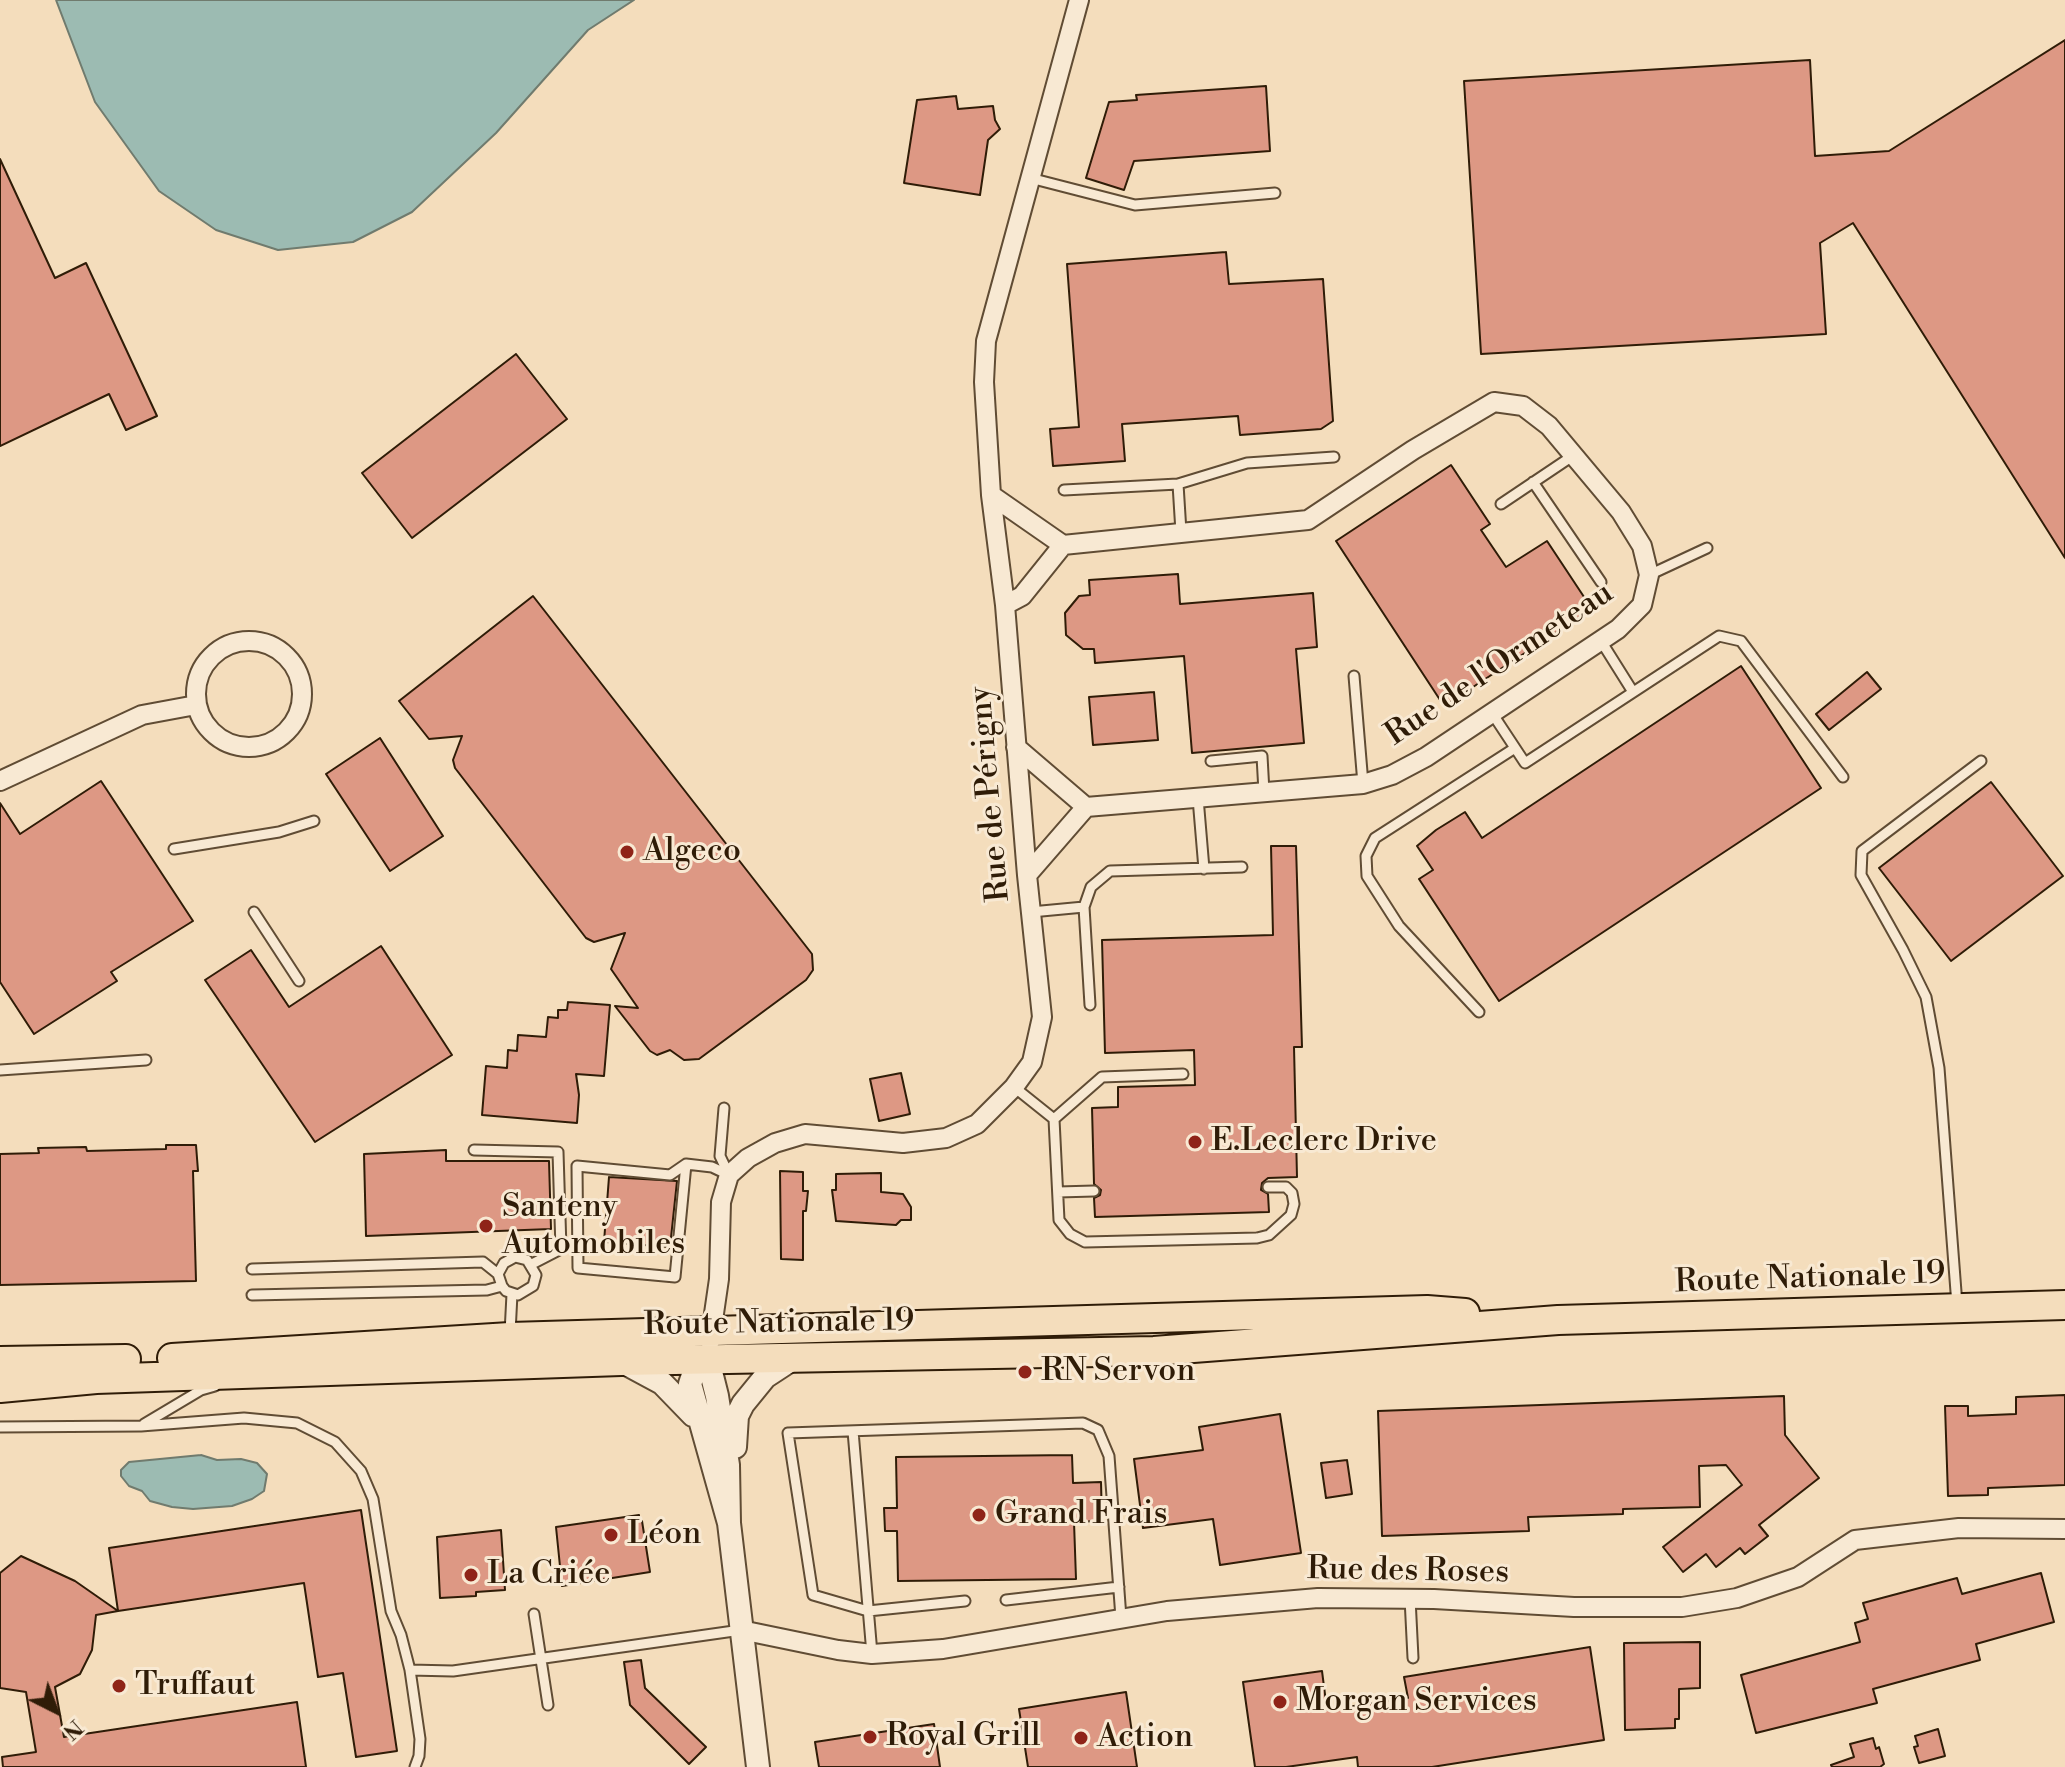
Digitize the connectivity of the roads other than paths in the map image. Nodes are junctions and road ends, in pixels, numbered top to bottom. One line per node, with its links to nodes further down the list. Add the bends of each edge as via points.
1 (1079, 0): 2 (street, Rue de Périgny)
2 (1030, 178): 3 (lane, via 1135,205); 9 (street, Rue de Périgny, via 986,341)
3 (1275, 193)
4 (1574, 455): 6 (lane); 11 (street, Rue de l'Ormeteau, via 1523,406 1494,402 1308,520); 14 (street, Rue de l'Ormeteau, via 1621,512 1642,546)
5 (1334, 457): 7 (lane, via 1247,463)
6 (1533, 482): 10 (lane); 15 (lane)
7 (1178, 484): 8 (lane); 11 (lane)
8 (1064, 490)
9 (991, 495): 12 (street); 16 (street, Rue de Périgny)
10 (1501, 504)
11 (1181, 532): 12 (street, Rue de l'Ormeteau)
12 (1063, 545): 16 (street, via 1022,596)
13 (1707, 548): 14 (lane)
14 (1649, 575): 17 (street, Rue de l'Ormeteau, via 1642,605)
15 (1601, 582)
16 (1005, 605): 22 (street, Rue de Périgny)
17 (1601, 641): 19 (lane); 21 (street, Rue de l'Ormeteau)
18 (1354, 676): 28 (lane)
19 (1633, 692): 23 (lane, via 1525,763); 26 (lane, via 1719,636 1741,641)
20 (196, 705): 20 (street, via 217,737 241,747 265,745 284,734 297,716 301,684 292,663 276,648 255,641 233,643 214,654 200,672); 27 (street, via 142,715)
21 (1492, 713): 23 (lane); 28 (street, Rue de l'Ormeteau, via 1426,757)
22 (1016, 747): 31 (street); 36 (street, Rue de Périgny)
23 (1515, 748): 42 (lane, via 1375,838 1366,856 1367,876 1399,926)
24 (1211, 761): 29 (lane, via 1262,756)
25 (1981, 761): 62 (lane, via 1862,851 1861,875 1926,997 1939,1068)
26 (1843, 777)
27 (0, 781)
28 (1363, 784): 29 (street, Rue de l'Ormeteau)
29 (1264, 792): 30 (street, Rue de l'Ormeteau)
30 (1198, 798): 31 (street, Rue de l'Ormeteau); 35 (lane)
31 (1086, 807): 36 (street)
32 (314, 821): 33 (lane)
33 (174, 849)
34 (1242, 867): 35 (lane)
35 (1204, 869): 37 (lane, via 1110,871 1091,887)
36 (1027, 875): 39 (street, Rue de Périgny)
37 (1084, 907): 39 (lane); 41 (lane)
38 (254, 912): 40 (lane)
39 (1031, 912): 46 (street, Rue de Périgny, via 1042,1017 1032,1062)
40 (299, 981)
41 (1090, 1005)
42 (1479, 1012)
43 (146, 1060): 44 (lane)
44 (0, 1070)
45 (1183, 1074): 48 (lane, via 1102,1077)
46 (1014, 1087): 48 (lane); 51 (street, Rue de Périgny, via 977,1124 946,1138 903,1143 805,1134 775,1143)
47 (724, 1108): 51 (lane, via 720,1156)
48 (1054, 1119): 54 (lane)
49 (474, 1150): 55 (lane, via 558,1152 561,1249)
50 (686, 1164): 50 (lane, via 670,1175 577,1166 578,1268 675,1277); 51 (lane)
51 (729, 1175): 64 (street, via 721,1202)
52 (1268, 1187): 54 (lane, via 1286,1187 1294,1204 1281,1226 1257,1238 1085,1242 1059,1220)
53 (1094, 1191): 54 (lane)
54 (1058, 1192)
55 (532, 1264): 57 (lane, via 521,1257 509,1259); 59 (lane, via 533,1286 524,1294)
56 (252, 1269): 57 (lane, via 483,1262)
57 (498, 1274): 58 (lane)
58 (502, 1286): 59 (lane); 60 (lane)
59 (512, 1294): 65 (lane)
60 (252, 1295)
61 (2065, 1305): 62 (main road, Route Nationale 19)
62 (1957, 1308): 63 (main road, Route Nationale 19)
63 (1558, 1320): 64 (main road, Route Nationale 19, via 1427,1310); 66 (main road, Route Nationale 19, via 1154,1351)
64 (711, 1331): 65 (main road, Route Nationale 19); 67 (street)
65 (510, 1337): 68 (main road, Route Nationale 19, via 188,1357)
66 (794, 1358): 67 (main road, Route Nationale 19); 76 (street, via 765,1377 737,1416 738,1488)
67 (708, 1360): 69 (main road, Route Nationale 19); 74 (street, via 690,1384); 76 (street, via 728,1465)
68 (0, 1361)
69 (621, 1361): 70 (main road, Route Nationale 19); 74 (street, via 669,1388)
70 (257, 1374): 71 (main road, Route Nationale 19); 72 (lane, via 201,1390)
71 (0, 1388)
72 (141, 1426): 73 (lane); 89 (lane, via 244,1418 297,1423 335,1442 361,1471 373,1499 391,1611)
73 (0, 1427)
74 (702, 1430): 76 (street)
75 (853, 1431): 78 (lane, via 1083,1423 1098,1430 1109,1456); 82 (lane); 82 (lane, via 788,1433 813,1595)
76 (729, 1523): 85 (street)
77 (2065, 1529): 79 (street, Rue des Roses, via 1959,1528 1855,1540 1798,1577 1737,1598 1682,1607)
78 (1119, 1587): 80 (lane); 84 (lane)
79 (1410, 1598): 84 (street, Rue des Roses, via 1318,1598); 87 (lane)
80 (1006, 1600)
81 (965, 1601): 82 (lane)
82 (868, 1611): 86 (lane)
83 (534, 1614): 88 (lane)
84 (1121, 1618): 86 (street, Rue des Roses, via 943,1649)
85 (741, 1630): 86 (street, Rue des Roses); 88 (lane); 92 (street)
86 (872, 1654)
87 (1413, 1658)
88 (541, 1659): 89 (lane, via 453,1671); 90 (lane)
89 (410, 1670): 91 (lane, via 420,1739)
90 (548, 1705)
91 (415, 1767)
92 (758, 1767)

